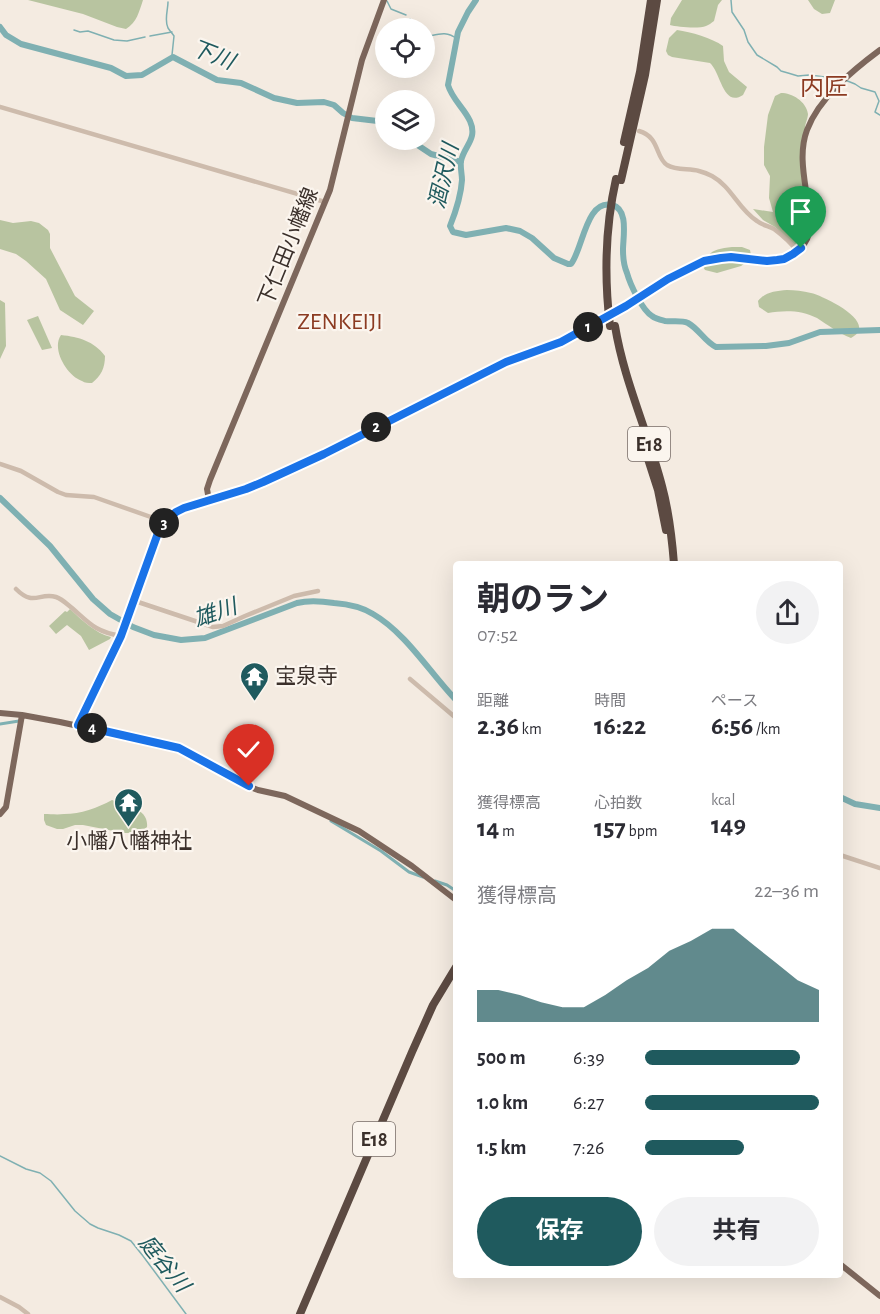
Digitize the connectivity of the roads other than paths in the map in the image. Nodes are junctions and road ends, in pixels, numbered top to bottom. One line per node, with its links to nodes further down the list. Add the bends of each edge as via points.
1 (384, 0): 6 (main road, 下仁田小幡線, via 362,60)
2 (655, 2): 8 (highway, E18, bridge, via 609,211 606,285)
3 (880, 50): 7 (main road, via 827,96 809,124 802,157 809,231)
4 (0, 107): 6 (street)
5 (639, 131): 7 (street, via 651,138 668,165 699,171 721,182 757,222 773,228)
6 (325, 202): 10 (main road, 下仁田小幡線, via 210,480)
7 (797, 251): 10 (main road, via 777,260 731,257 704,261 561,342 506,362 287,472)
8 (612, 326): 12 (highway, E18, via 615,356 662,505); 13 (highway, E18, via 664,495)
9 (0, 464): 11 (street, via 66,495 94,497)
10 (209, 500): 11 (main road, via 184,508)
11 (165, 522): 16 (main road)
12 (669, 561)
13 (674, 561)
14 (16, 589): 17 (street, via 29,598 59,598 96,628)
15 (318, 591): 16 (street, via 294,596 213,627)
16 (135, 601): 17 (main road)
17 (122, 634): 22 (main road)
18 (410, 679): 21 (street)
19 (0, 713): 20 (main road)
20 (22, 715): 22 (main road); 23 (main road, via 6,807)
21 (453, 715)
22 (78, 725): 26 (main road, via 179,748 253,788 285,796 324,813 359,831)
23 (0, 814)
24 (843, 856): 25 (street)
25 (880, 868)
26 (453, 898)
27 (453, 972): 33 (highway, E18, via 411,1052)
28 (453, 981): 34 (highway, E18, via 416,1053)
29 (843, 1266): 30 (main road)
30 (880, 1296)
31 (0, 1297): 32 (street)
32 (28, 1314)
33 (300, 1314)
34 (305, 1314)

